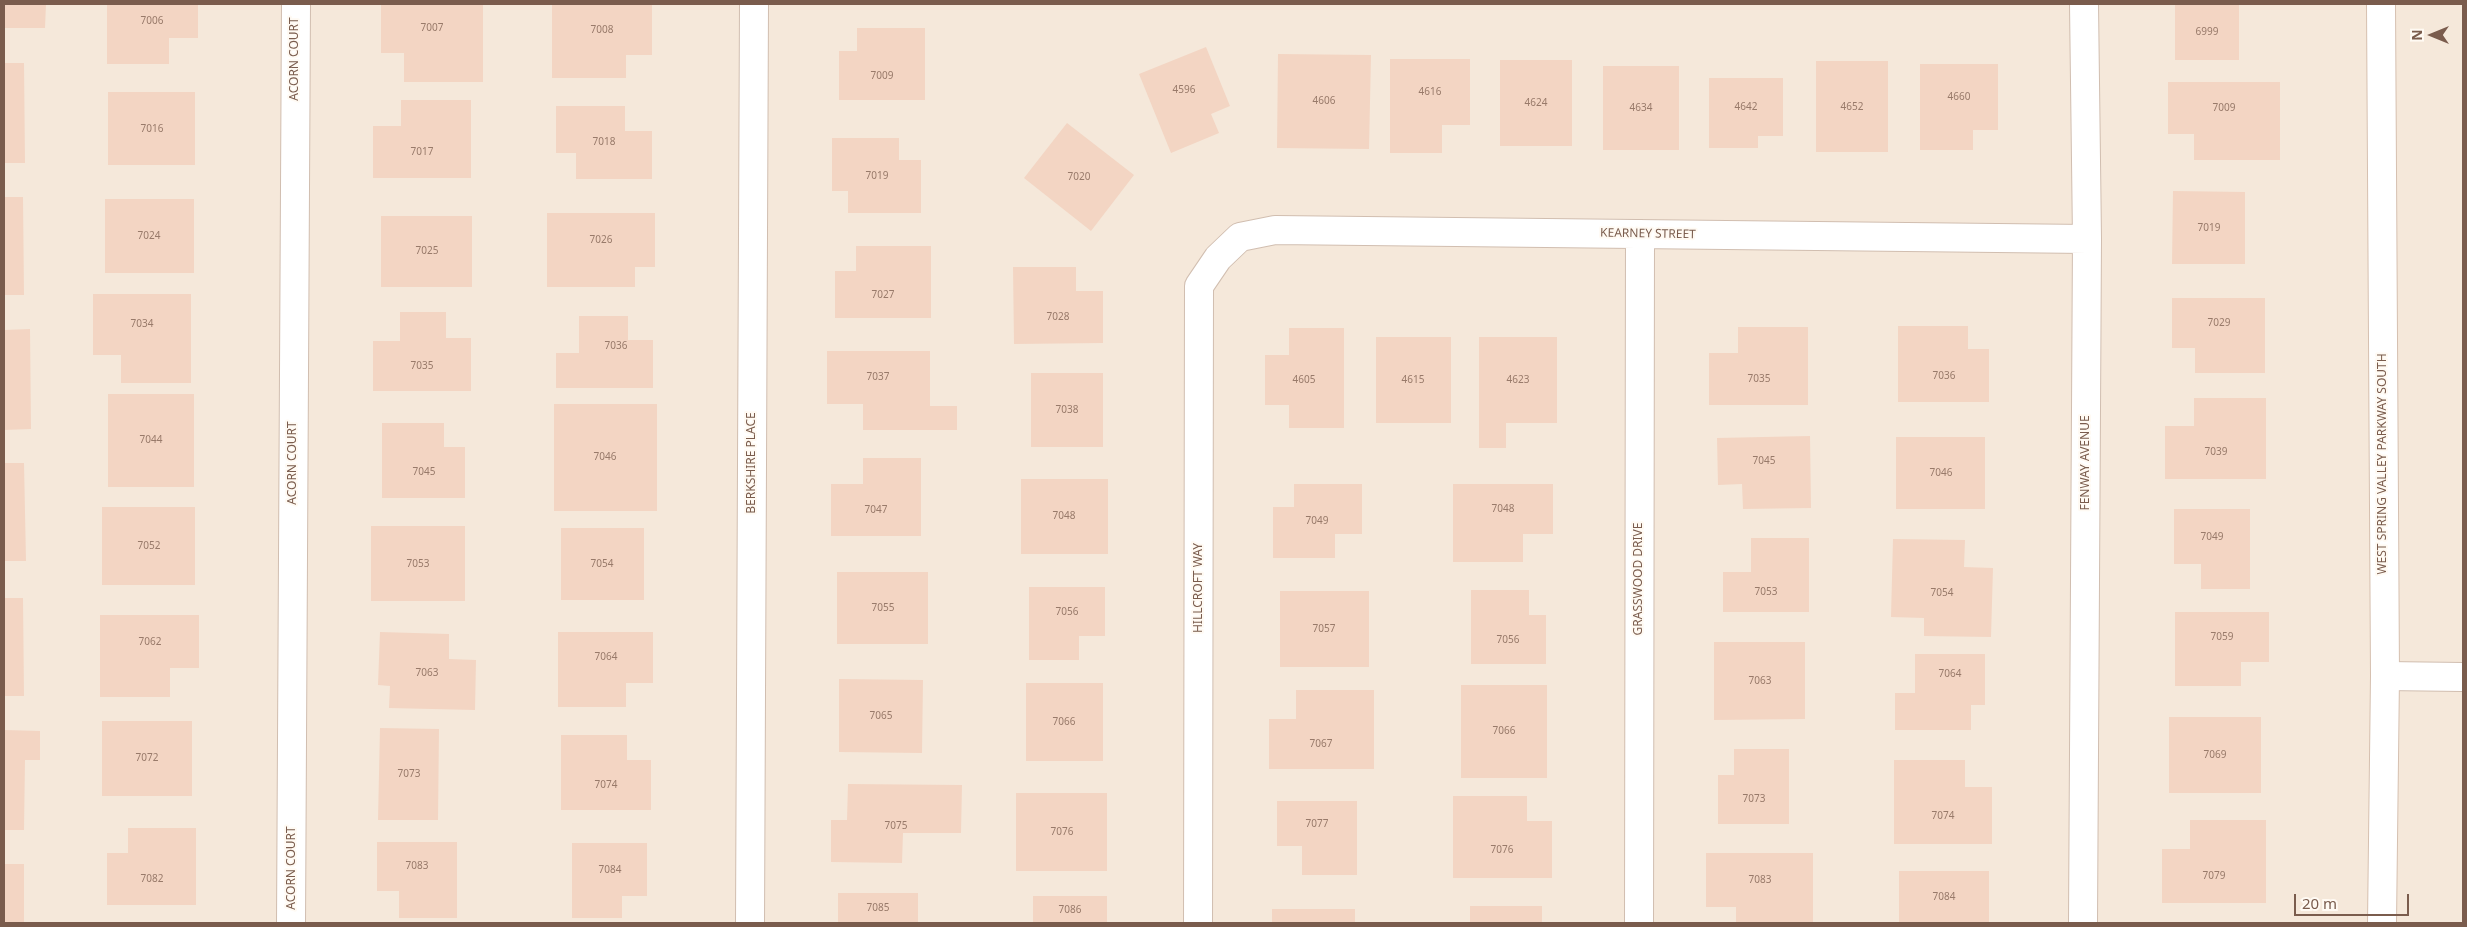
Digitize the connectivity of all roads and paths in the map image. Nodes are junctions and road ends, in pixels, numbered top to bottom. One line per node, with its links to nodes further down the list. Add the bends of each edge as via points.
1 (296, 4): 10 (street, ACORN COURT)
2 (754, 4): 11 (street, BERKSHIRE PLACE)
3 (2084, 4): 6 (street, FENWAY AVENUE)
4 (2381, 4): 8 (street, WEST SPRING VALLEY PARKWAY SOUTH)
5 (1640, 234): 6 (street, KEARNEY STREET); 7 (street, KEARNEY STREET, via 1275,230 1240,237); 13 (street, GRASSWOOD DRIVE)
6 (2087, 239): 14 (street, FENWAY AVENUE)
7 (1218, 258): 12 (street, HILLCROFT WAY, via 1199,286)
8 (2385, 676): 9 (street); 15 (street, WEST SPRING VALLEY PARKWAY SOUTH)
9 (2463, 677)
10 (291, 923)
11 (750, 923)
12 (1198, 923)
13 (1639, 923)
14 (2083, 923)
15 (2382, 923)

